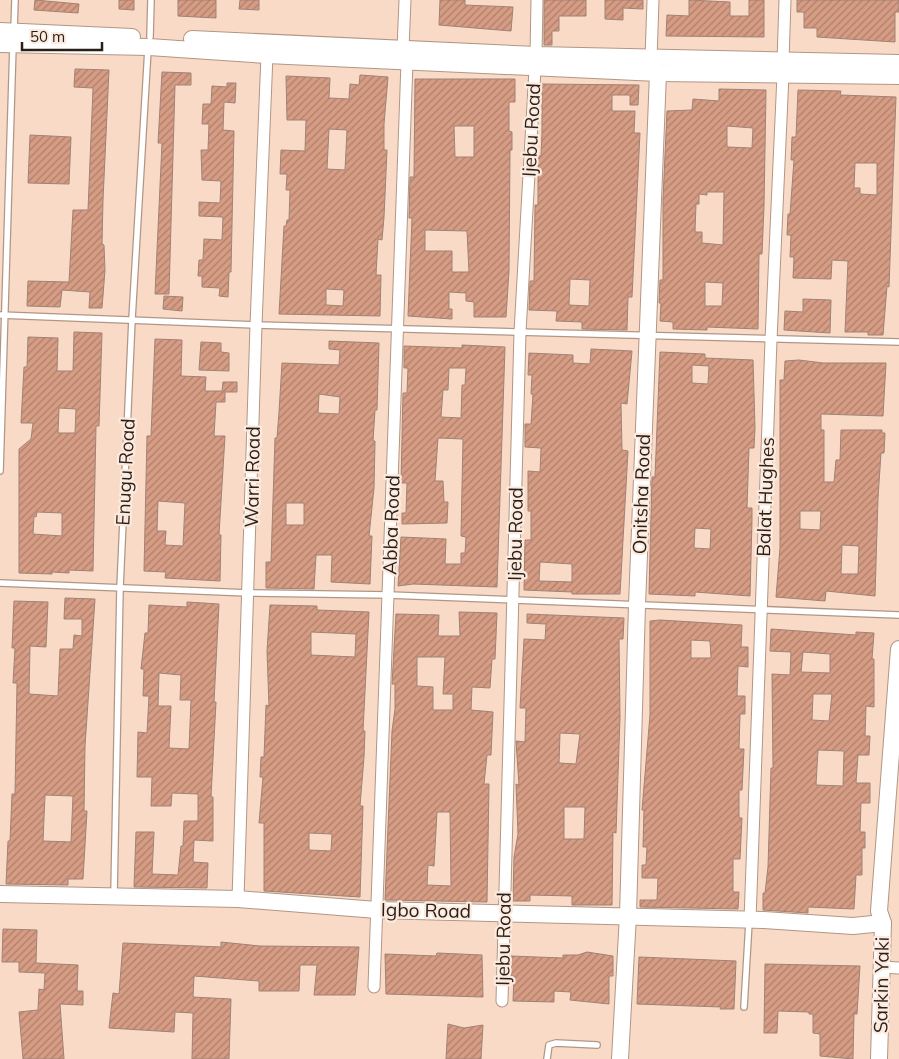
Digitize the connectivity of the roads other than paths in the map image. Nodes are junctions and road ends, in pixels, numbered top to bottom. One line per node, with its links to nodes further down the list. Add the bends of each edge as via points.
1 (15, 0): 7 (lane)
2 (151, 0): 8 (lane, Enugu Road)
3 (405, 0): 10 (street, Abba Road)
4 (537, 0): 11 (street, Ijebu Road)
5 (653, 0): 13 (street, Onitsha Road)
6 (785, 0): 14 (street, Balat Hughes)
7 (7, 38): 8 (street); 16 (lane)
8 (149, 42): 9 (street); 10 (street); 17 (lane, Enugu Road)
9 (267, 56): 10 (street); 18 (street, Warri Road)
10 (405, 56): 11 (street); 19 (street, Abba Road)
11 (535, 62): 13 (street); 20 (street, Ijebu Road)
12 (899, 63): 14 (street)
13 (654, 66): 14 (street); 21 (street, Onitsha Road)
14 (783, 68): 15 (street); 22 (street, Balat Hughes)
15 (899, 76)
16 (3, 315): 17 (lane); 24 (lane)
17 (132, 319): 18 (lane); 26 (lane, Enugu Road)
18 (256, 325): 19 (lane); 27 (street, Warri Road)
19 (396, 328): 20 (lane); 28 (street, Abba Road)
20 (520, 332): 21 (lane); 29 (street, Ijebu Road)
21 (647, 334): 22 (lane); 30 (street, Onitsha Road)
22 (771, 340): 23 (lane); 31 (street, Balat Hughes)
23 (899, 342)
24 (0, 471)
25 (0, 584): 26 (lane)
26 (120, 588): 27 (lane); 35 (lane, Enugu Road)
27 (249, 593): 28 (lane); 36 (street, Warri Road)
28 (389, 595): 29 (lane); 37 (street, Abba Road)
29 (513, 600): 30 (lane); 38 (street, Ijebu Road)
30 (637, 605): 31 (lane); 39 (street, Onitsha Road)
31 (761, 611): 32 (lane); 40 (street, Balat Hughes)
32 (899, 615)
33 (899, 650): 41 (street, Sarkin Yaki)
34 (0, 894): 35 (street, Igbo Road)
35 (114, 897): 36 (street, Igbo Road)
36 (238, 899): 37 (street, Igbo Road)
37 (377, 910): 38 (street, Igbo Road); 44 (street, Abba Road)
38 (503, 912): 39 (street, Igbo Road); 45 (street, Ijebu Road)
39 (628, 916): 40 (street, Igbo Road); 49 (street, Onitsha Road)
40 (750, 920): 41 (street, Igbo Road); 46 (lane)
41 (878, 925): 42 (street, Sarkin Yaki); 50 (street)
42 (882, 967): 43 (street); 51 (street, Sarkin Yaki)
43 (899, 968)
44 (374, 987)
45 (502, 1001)
46 (744, 1007)
47 (597, 1044): 48 (lane, via 556,1043 550,1046)
48 (547, 1059)
49 (620, 1059)
50 (869, 1059)
51 (879, 1059)

